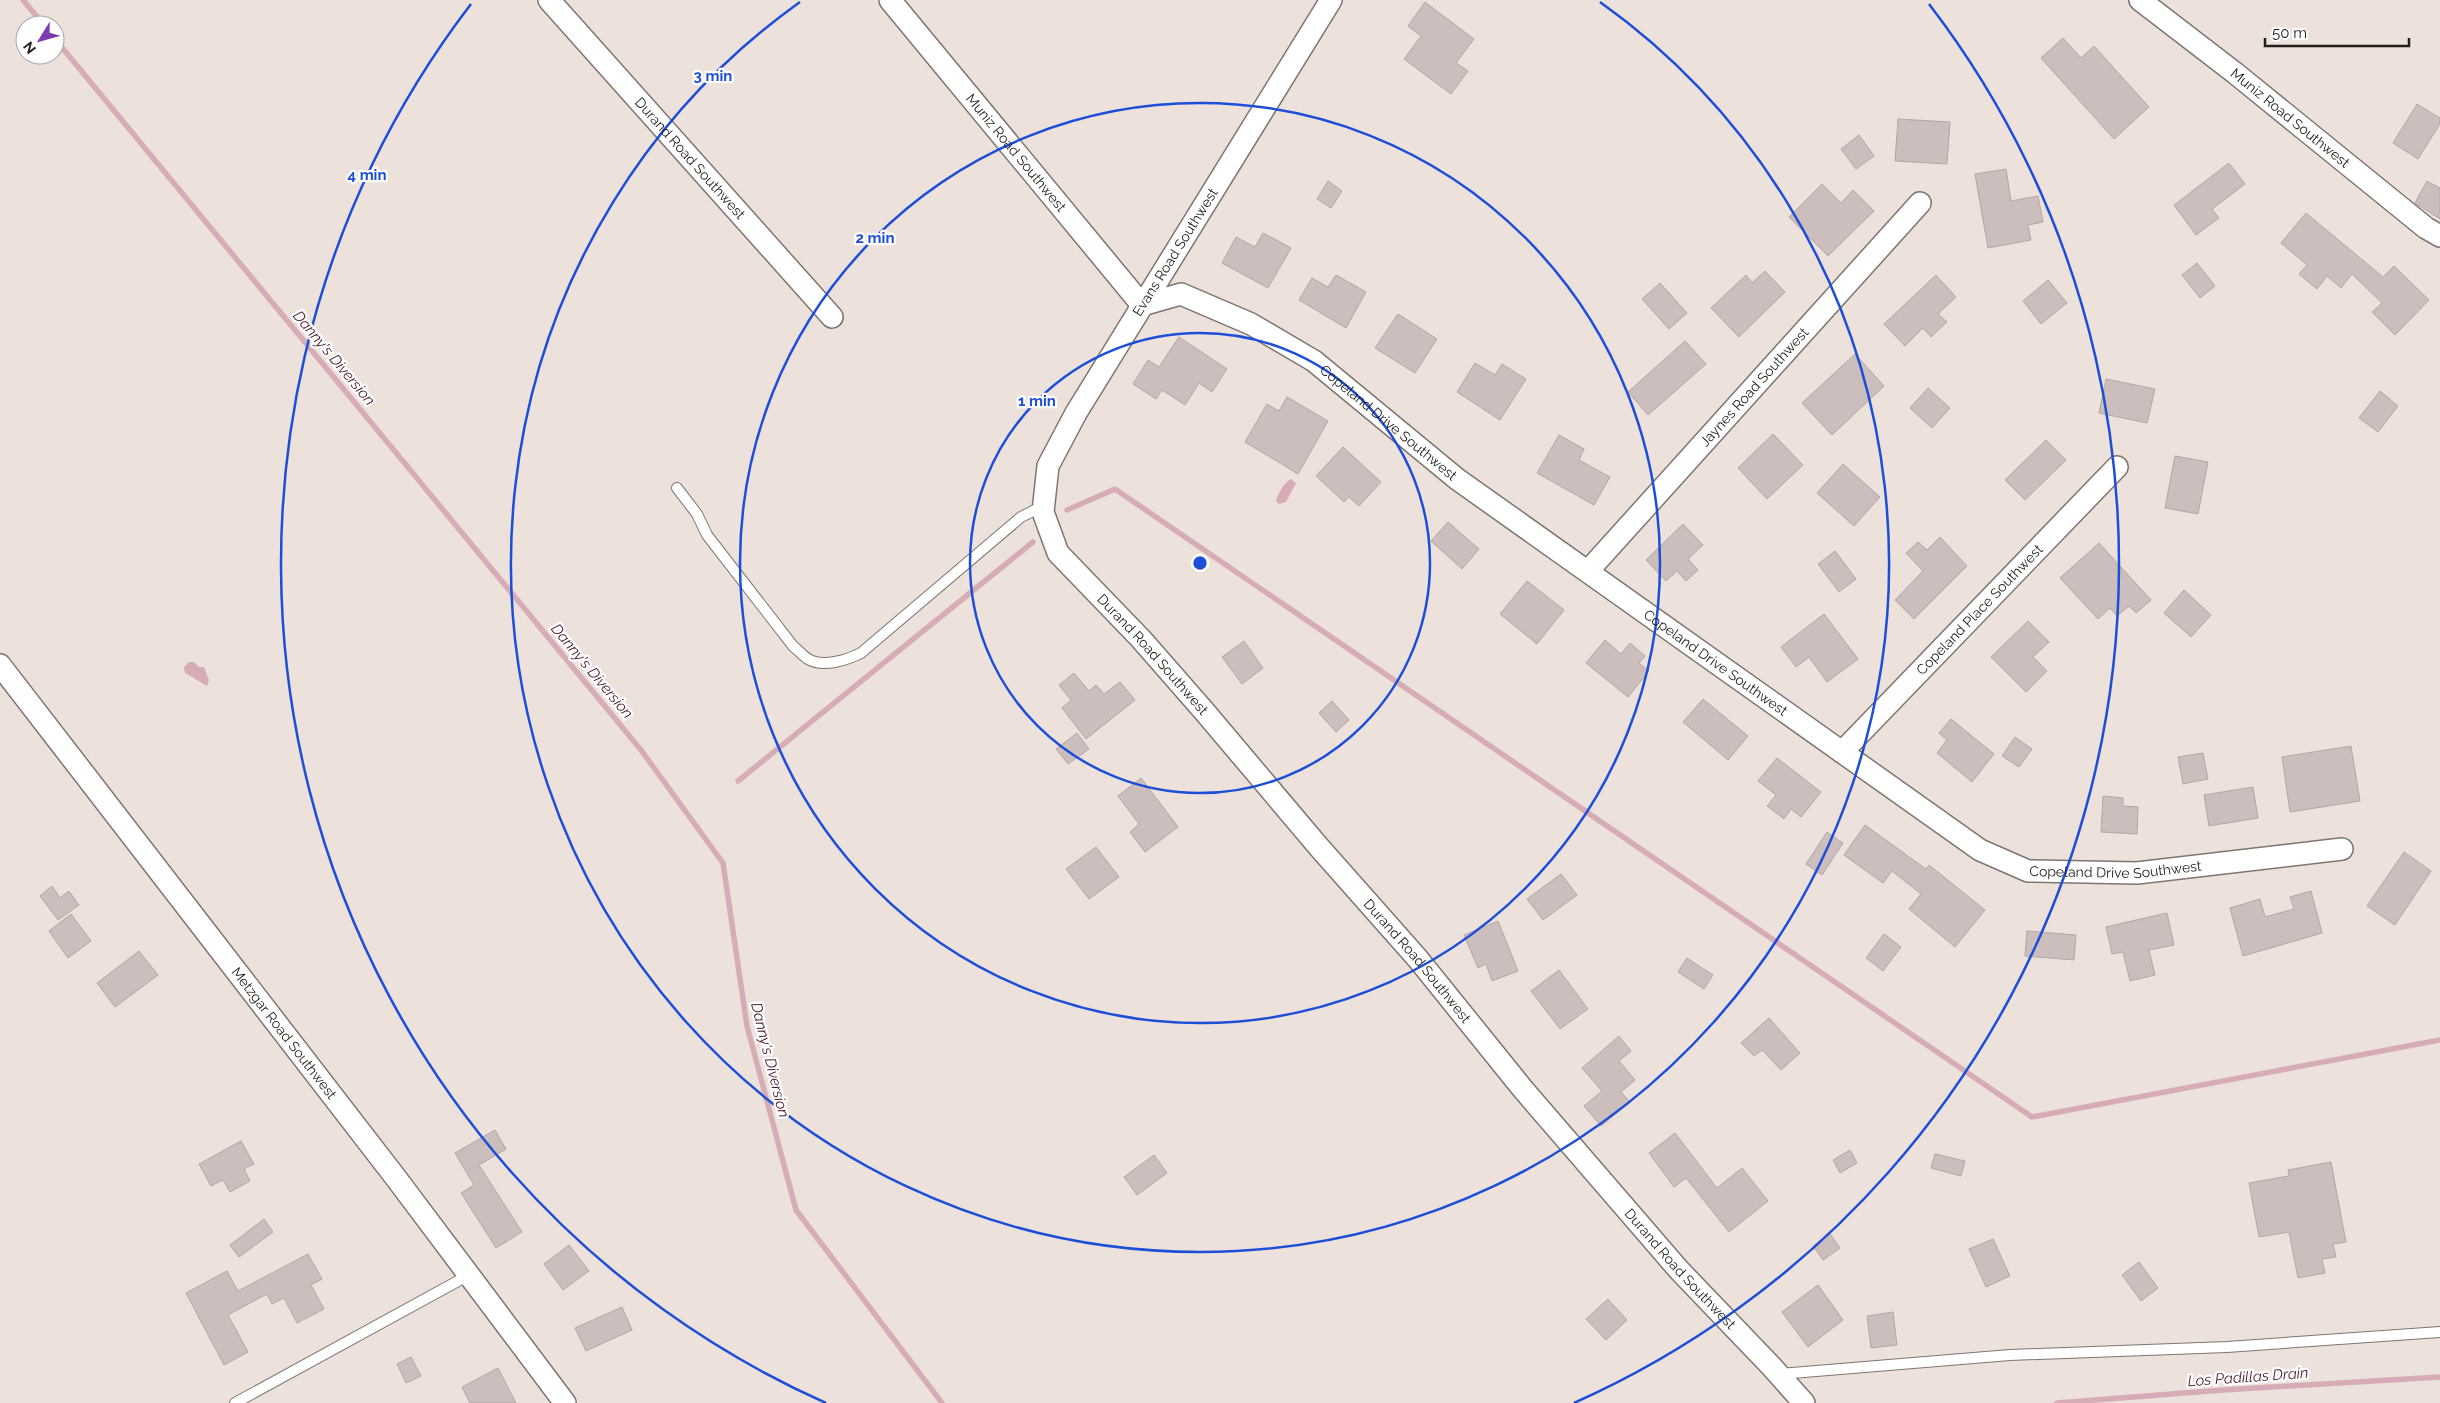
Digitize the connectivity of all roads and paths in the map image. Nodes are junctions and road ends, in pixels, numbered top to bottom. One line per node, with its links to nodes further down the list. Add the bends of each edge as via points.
1 (549, 0): 8 (street, Durand Road Southwest)
2 (890, 0): 7 (street, Muniz Road Southwest)
3 (1331, 0): 7 (street, Evans Road Southwest)
4 (2140, 0): 6 (street, Muniz Road Southwest)
5 (1920, 203): 12 (street, Jaynes Road Southwest)
6 (2440, 236)
7 (1142, 305): 11 (street, Evans Road Southwest, via 1076,413 1048,466); 12 (street, Copeland Drive Southwest, via 1181,294 1250,324 1314,361 1457,479)
8 (832, 317)
9 (2117, 467): 14 (street, Copeland Place Southwest)
10 (677, 488): 11 (lane, via 697,514 708,536 793,646 810,660 829,662 847,660 861,653 1021,517)
11 (1043, 509): 18 (street, Durand Road Southwest, via 1058,553 1204,711 1679,1270)
12 (1588, 571): 14 (street, Copeland Drive Southwest)
13 (0, 665): 16 (street, Metzgar Road Southwest)
14 (1842, 752): 15 (street, Copeland Drive Southwest, via 1980,850 2028,871 2137,873)
15 (2342, 848)
16 (469, 1275): 19 (lane); 20 (street, Metzgar Road Southwest)
17 (2440, 1332): 18 (lane, via 2227,1347 2010,1355)
18 (1779, 1374): 21 (street, Durand Road Southwest)
19 (235, 1403)
20 (566, 1403)
21 (1804, 1403)

